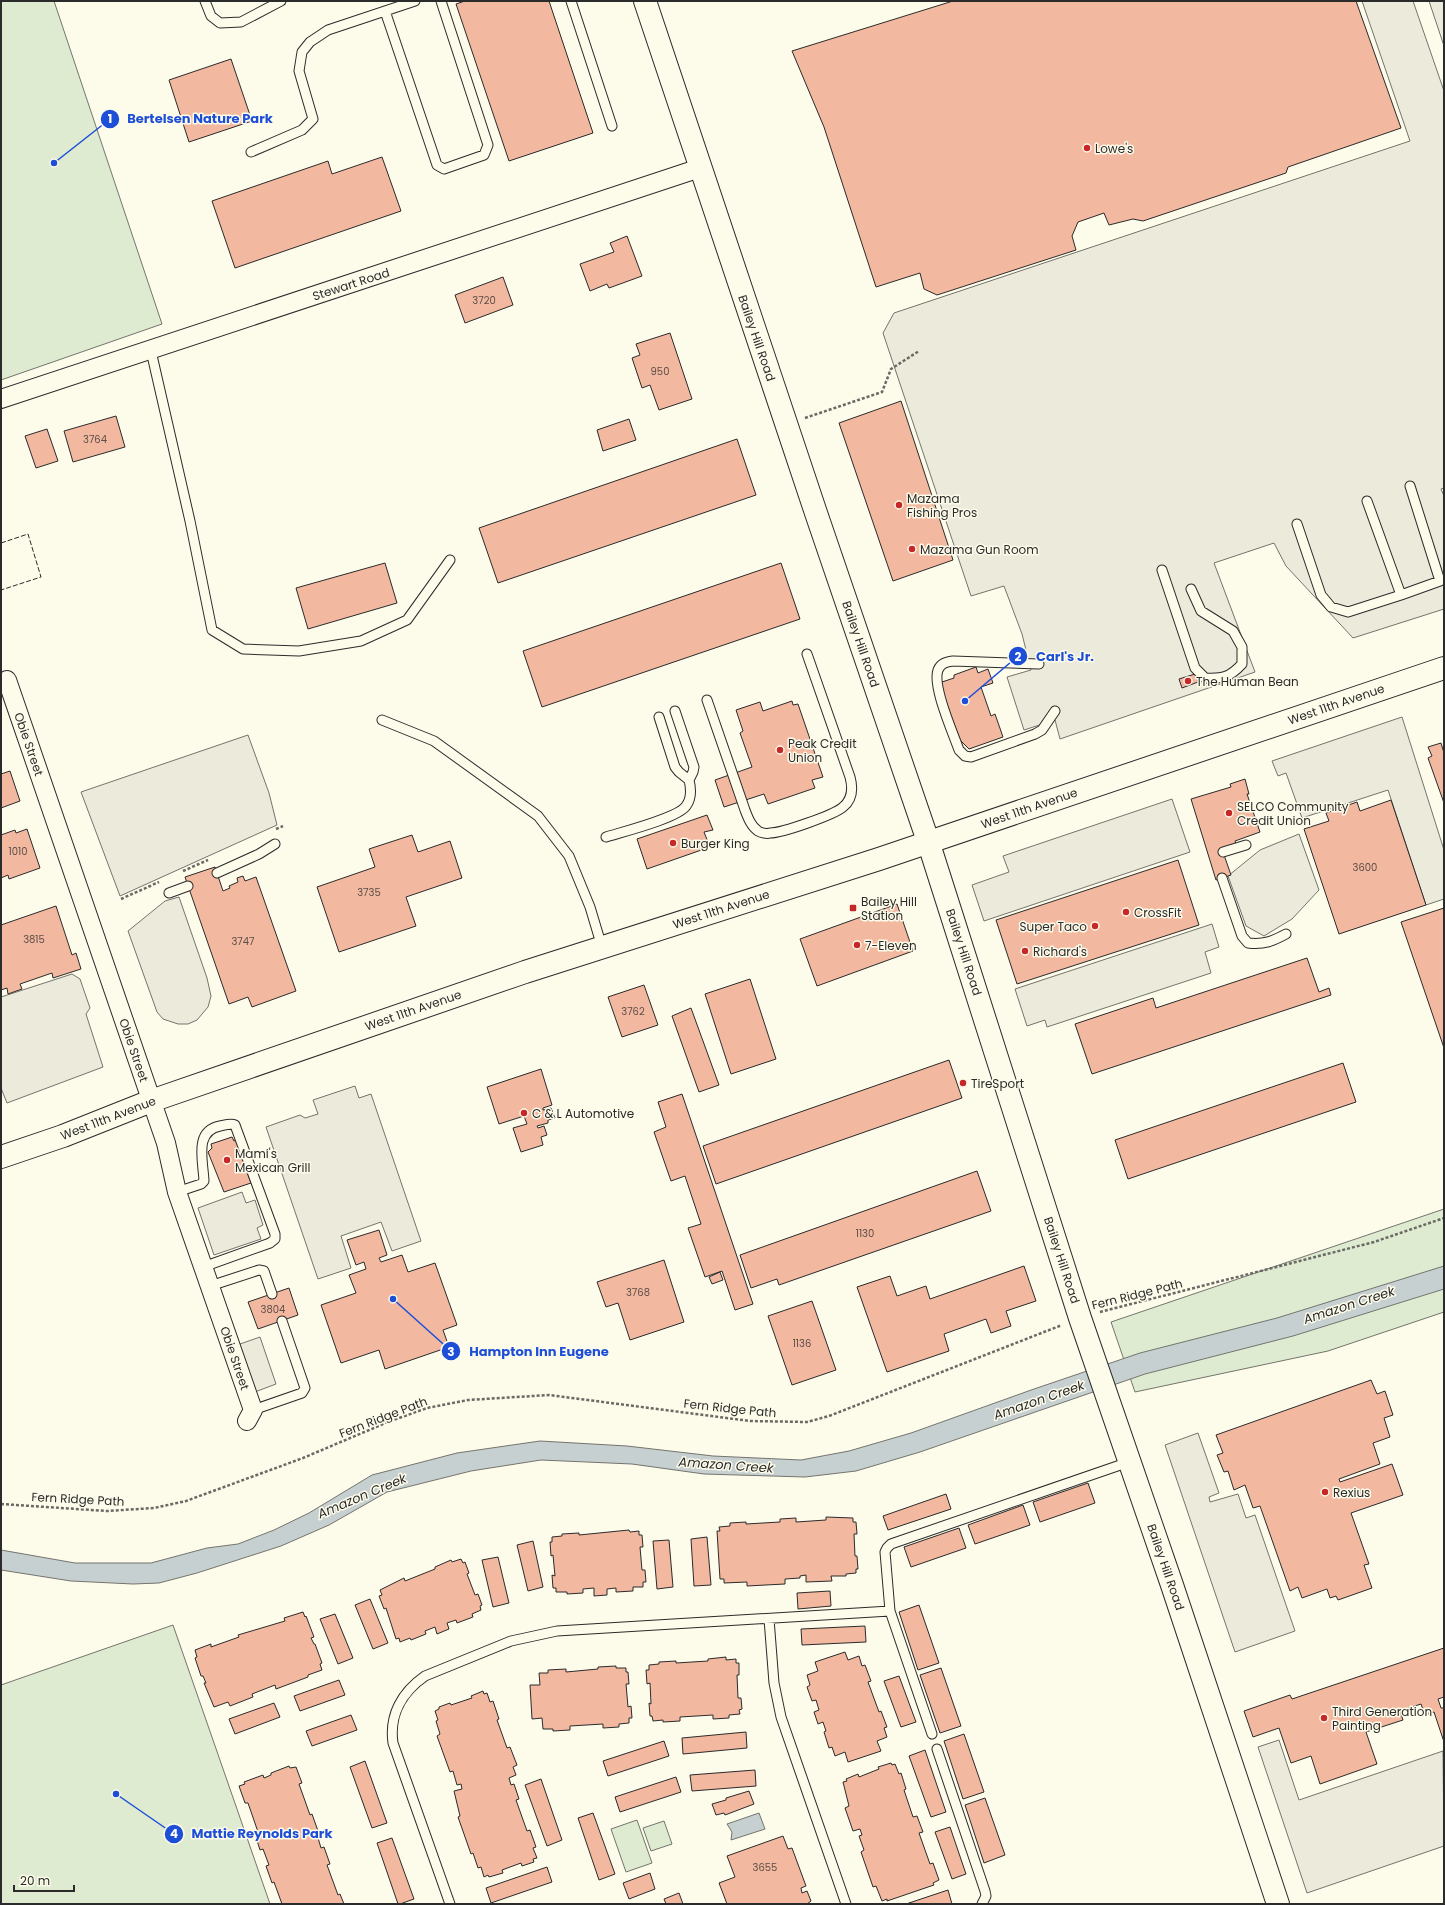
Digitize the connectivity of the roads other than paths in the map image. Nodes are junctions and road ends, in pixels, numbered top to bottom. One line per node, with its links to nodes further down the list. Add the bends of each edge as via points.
1 (205, 1): 2 (lane, via 210,16 220,23 241,22)
2 (281, 1)
3 (415, 1): 7 (lane)
4 (441, 1): 7 (lane, via 488,145 484,155 444,169 437,165)
5 (570, 1): 8 (lane)
6 (644, 1): 10 (main road, Bailey Hill Road)
7 (385, 11): 9 (lane, via 328,30 310,42 302,52 299,71 313,119 302,130)
8 (612, 126)
9 (251, 152)
10 (700, 168): 11 (street, Stewart Road); 31 (main road, Bailey Hill Road)
11 (151, 351): 12 (street, Stewart Road); 16 (lane, via 212,630 243,649 299,651 361,641 407,620)
12 (1, 399)
13 (1410, 486): 19 (lane, via 1440,581)
14 (1367, 501): 19 (lane)
15 (1297, 524): 19 (lane, via 1321,595 1331,607 1348,612)
16 (450, 560)
17 (1162, 570): 18 (lane, via 1195,668 1205,678 1221,679 1234,673 1242,664 1242,647 1233,631 1201,611)
18 (1191, 589)
19 (1401, 595)
20 (807, 654): 24 (lane, via 853,789 847,803 834,812 769,834 759,831 751,823 745,810)
21 (1039, 664): 26 (lane, via 953,661 944,663 938,670 937,686 959,750 965,756 971,757 1035,734 1042,730)
22 (1444, 668): 31 (main road, West 11th Avenue)
23 (7, 680): 41 (street, Obie Street)
24 (707, 700)
25 (675, 711): 29 (lane, via 694,767)
26 (1055, 711)
27 (659, 717): 29 (lane, via 675,767)
28 (382, 720): 40 (lane, via 434,741 538,816 569,856 590,907)
29 (689, 780): 30 (lane, via 690,798 680,812)
30 (606, 837)
31 (928, 842): 40 (main road, West 11th Avenue); 49 (main road, Bailey Hill Road)
32 (275, 844): 35 (lane)
33 (1246, 845): 34 (lane)
34 (1223, 852)
35 (217, 873)
36 (1222, 878): 39 (lane, via 1242,936 1248,943 1261,945)
37 (188, 886): 38 (lane)
38 (169, 894)
39 (1286, 934)
40 (602, 947): 41 (main road, West 11th Avenue)
41 (151, 1101): 42 (main road, West 11th Avenue, via 63,1136); 43 (street, Obie Street, via 166,1143)
42 (1, 1157)
43 (177, 1192): 44 (street, Obie Street); 44 (lane, via 204,1181 202,1141 206,1133 214,1127 235,1125 275,1236 270,1243)
44 (203, 1266): 45 (street, Obie Street)
45 (210, 1286): 46 (lane, via 259,1270 264,1271); 48 (street, Obie Street)
46 (272, 1294)
47 (282, 1321): 48 (lane, via 305,1388 302,1393)
48 (250, 1416)
49 (1129, 1462): 50 (lane, via 891,1544 885,1552); 57 (main road, Bailey Hill Road)
50 (890, 1611): 51 (lane); 52 (lane)
51 (769, 1619): 54 (lane, via 540,1634 511,1641 438,1670 415,1684 405,1693 398,1705 391,1733); 55 (lane, via 774,1683 781,1717)
52 (932, 1734)
53 (937, 1749): 56 (lane, via 985,1891 986,1896)
54 (450, 1904)
55 (846, 1904)
56 (982, 1904)
57 (1278, 1904)

